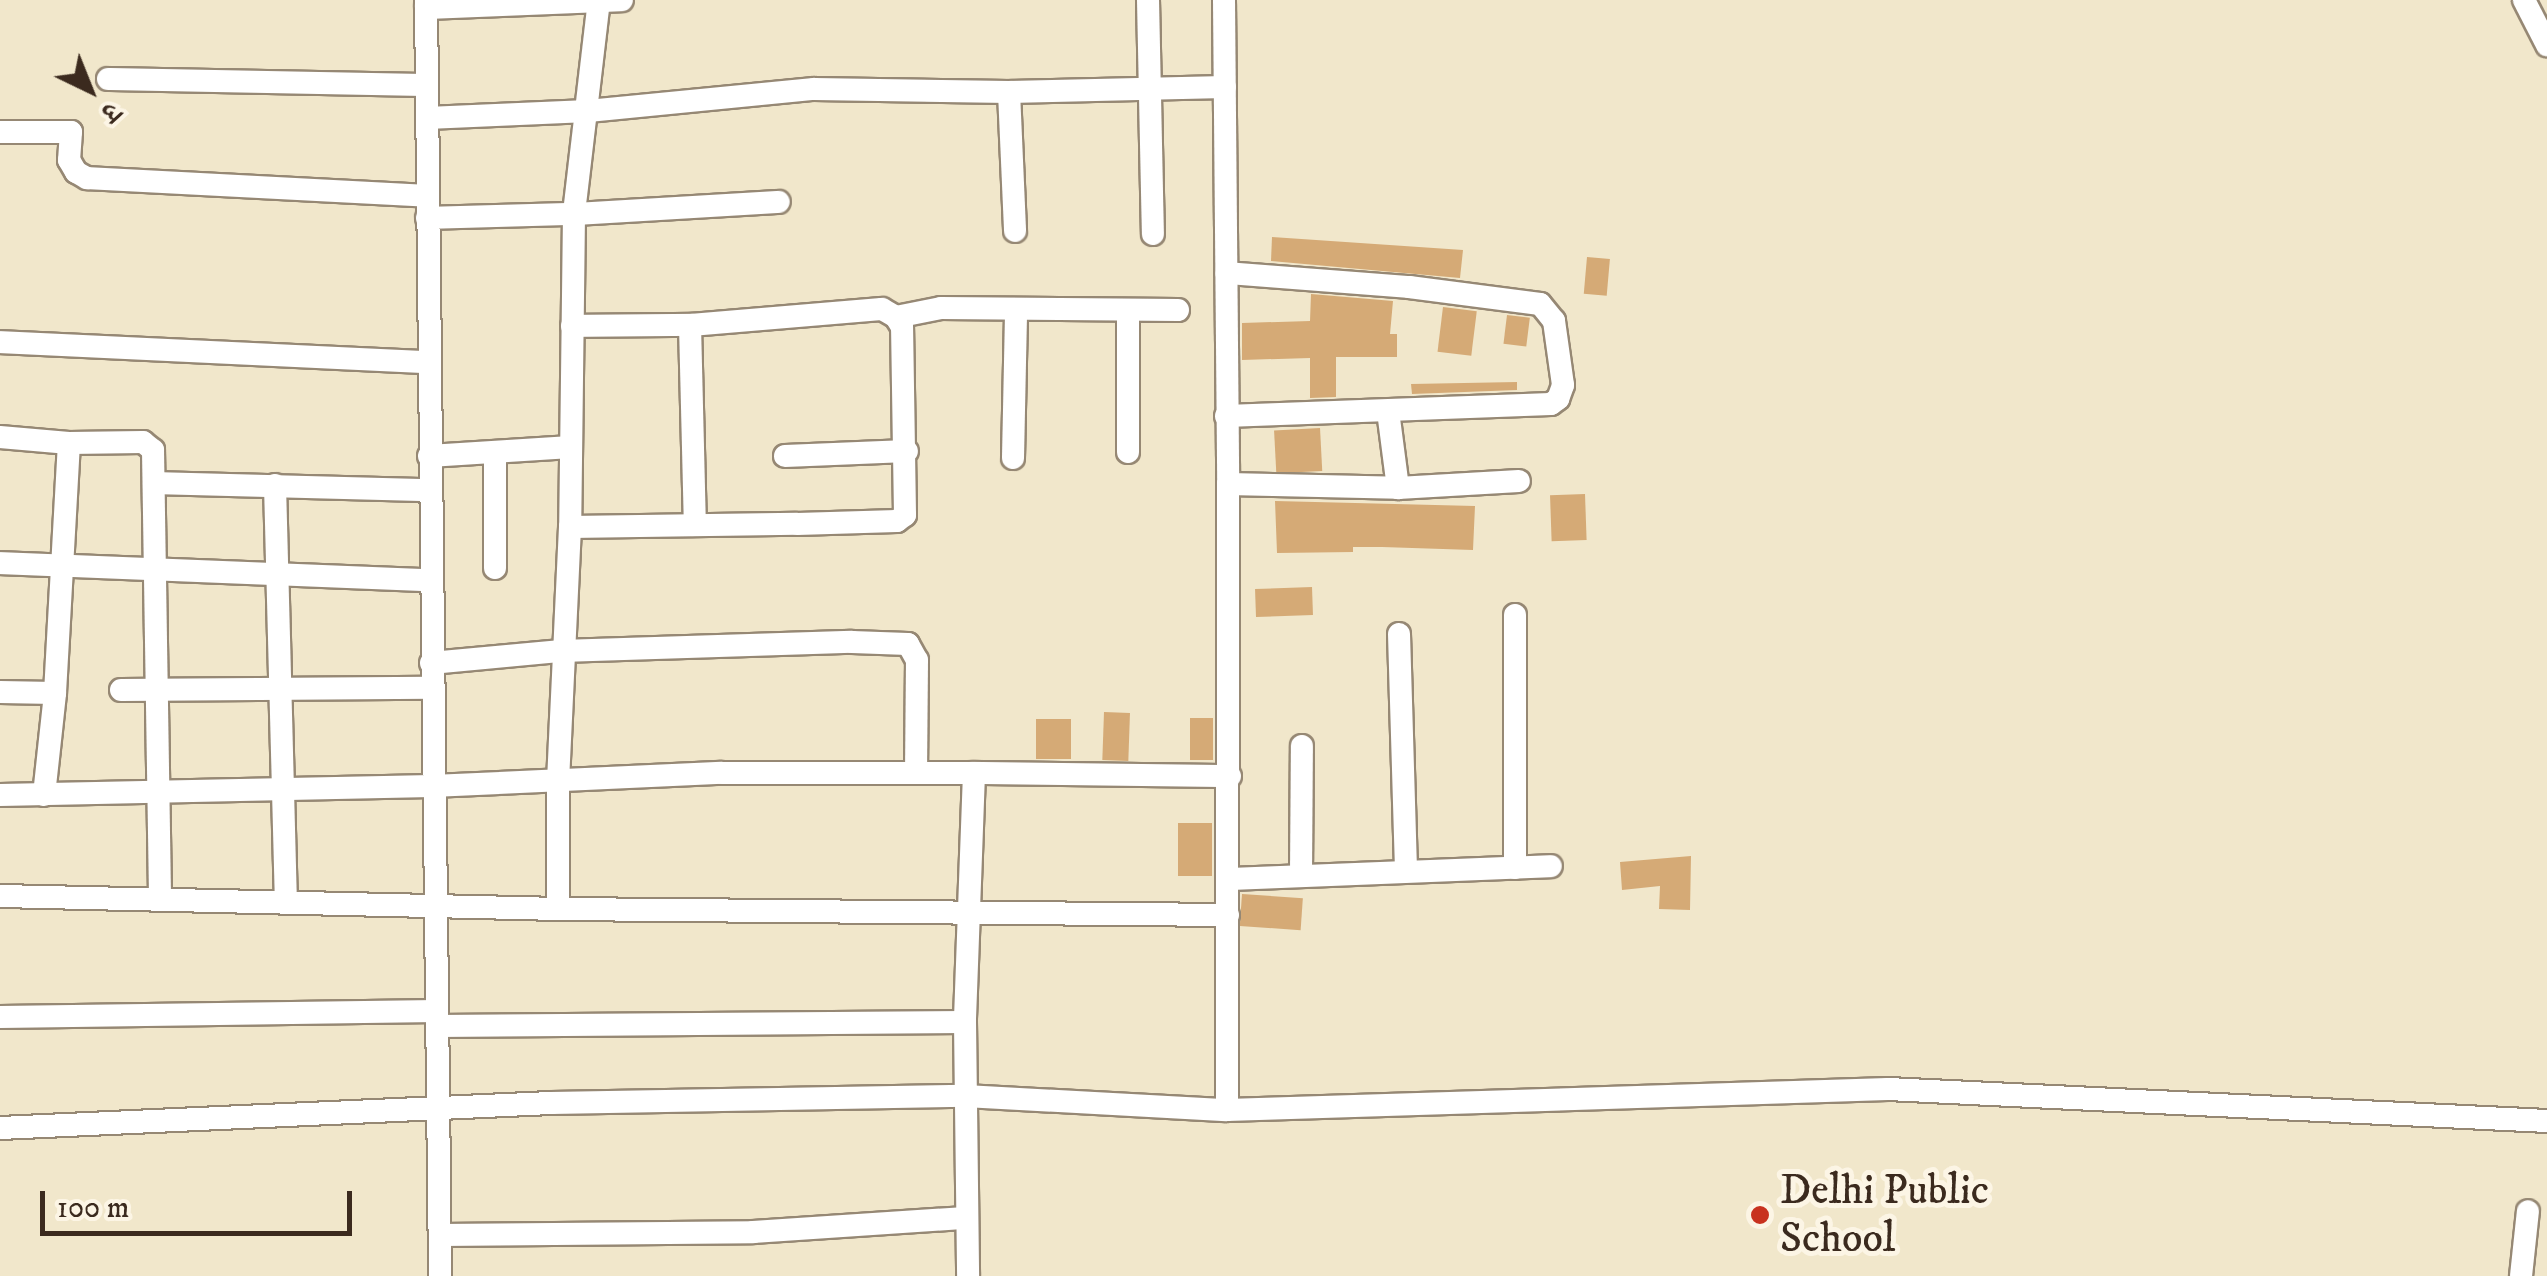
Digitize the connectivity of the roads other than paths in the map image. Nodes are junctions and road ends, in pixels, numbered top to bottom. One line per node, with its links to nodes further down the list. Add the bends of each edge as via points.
1 (599, 0): 2 (street); 6 (street); 13 (street)
2 (622, 0)
3 (1148, 0): 11 (street)
4 (1224, 0): 10 (street)
5 (2524, 0): 7 (street)
6 (426, 4): 9 (street)
7 (2547, 45)
8 (108, 79): 9 (street)
9 (426, 85): 14 (street)
10 (1225, 88): 11 (street); 21 (street)
11 (1150, 90): 12 (street); 20 (street)
12 (1009, 92): 13 (street, via 814,89); 19 (street)
13 (588, 111): 14 (street); 18 (street)
14 (426, 118): 17 (street)
15 (0, 132): 17 (street, via 71,132 69,160 87,178)
16 (778, 202): 18 (street)
17 (427, 207): 18 (street); 29 (street)
18 (574, 214): 27 (street)
19 (1015, 231)
20 (1153, 234)
21 (1228, 273): 30 (street, via 1409,287 1540,304 1552,314 1562,384 1551,404); 31 (street)
22 (1016, 309): 23 (street); 25 (street, via 941,308); 40 (street)
23 (1128, 310): 24 (street); 37 (street)
24 (1178, 310)
25 (896, 318): 26 (street, via 882,309); 36 (street, via 902,326)
26 (690, 325): 27 (street); 47 (street)
27 (572, 326): 34 (street)
28 (0, 342): 29 (street)
29 (428, 362): 38 (street)
30 (1388, 411): 31 (street); 45 (street)
31 (1226, 416): 43 (street)
32 (0, 436): 33 (street)
33 (69, 443): 42 (street, via 146,443 154,454); 50 (street)
34 (570, 448): 35 (street); 48 (street)
35 (495, 452): 38 (street); 51 (street)
36 (906, 452): 39 (street); 47 (street, via 908,505 902,520)
37 (1128, 452)
38 (429, 456): 46 (street)
39 (785, 456)
40 (1012, 458)
41 (1519, 481): 45 (street)
42 (154, 482): 44 (street); 52 (street)
43 (1228, 484): 45 (street); 68 (street)
44 (275, 485): 46 (street); 53 (street)
45 (1398, 488)
46 (429, 490): 54 (street)
47 (695, 525): 48 (street)
48 (570, 526): 57 (street)
49 (0, 563): 50 (street)
50 (62, 566): 52 (street); 64 (street)
51 (494, 568)
52 (156, 570): 53 (street); 62 (street)
53 (278, 574): 54 (street); 60 (street)
54 (430, 580): 58 (street)
55 (1515, 614): 76 (street)
56 (1400, 634): 77 (street)
57 (561, 651): 58 (street); 66 (street, via 908,644 917,660); 69 (street)
58 (431, 663): 59 (street)
59 (431, 688): 60 (street); 70 (street)
60 (280, 689): 62 (street); 71 (street)
61 (121, 690): 62 (street)
62 (157, 690): 72 (street)
63 (0, 692): 64 (street)
64 (55, 693): 74 (street)
65 (1302, 746): 78 (street)
66 (916, 771): 67 (street); 69 (street)
67 (974, 773): 68 (street); 85 (street)
68 (1230, 776): 79 (street)
69 (558, 780): 70 (street); 84 (street)
70 (432, 786): 71 (street); 83 (street)
71 (283, 790): 72 (street); 82 (street)
72 (158, 792): 74 (street); 81 (street)
73 (0, 794): 74 (street)
74 (44, 795)
75 (1550, 866): 76 (street)
76 (1516, 868): 77 (street)
77 (1406, 870): 78 (street)
78 (1301, 875): 79 (street)
79 (1229, 879): 86 (street)
80 (0, 896): 81 (street)
81 (160, 899): 82 (street)
82 (286, 902): 83 (street)
83 (436, 906): 84 (street); 88 (street)
84 (558, 908): 85 (street)
85 (966, 913): 86 (street); 89 (street)
86 (1228, 915): 92 (street)
87 (0, 1017): 88 (street)
88 (437, 1018): 89 (street); 91 (street)
89 (964, 1022): 90 (street)
90 (965, 1096): 91 (street); 92 (street); 96 (street)
91 (438, 1108): 94 (street); 97 (street)
92 (1227, 1110): 93 (street, via 1888,1090)
93 (2547, 1121)
94 (0, 1128)
95 (2528, 1212): 100 (street)
96 (966, 1218): 97 (street, via 753,1232); 99 (street)
97 (440, 1236): 98 (street)
98 (440, 1276)
99 (968, 1276)
100 (2520, 1276)

